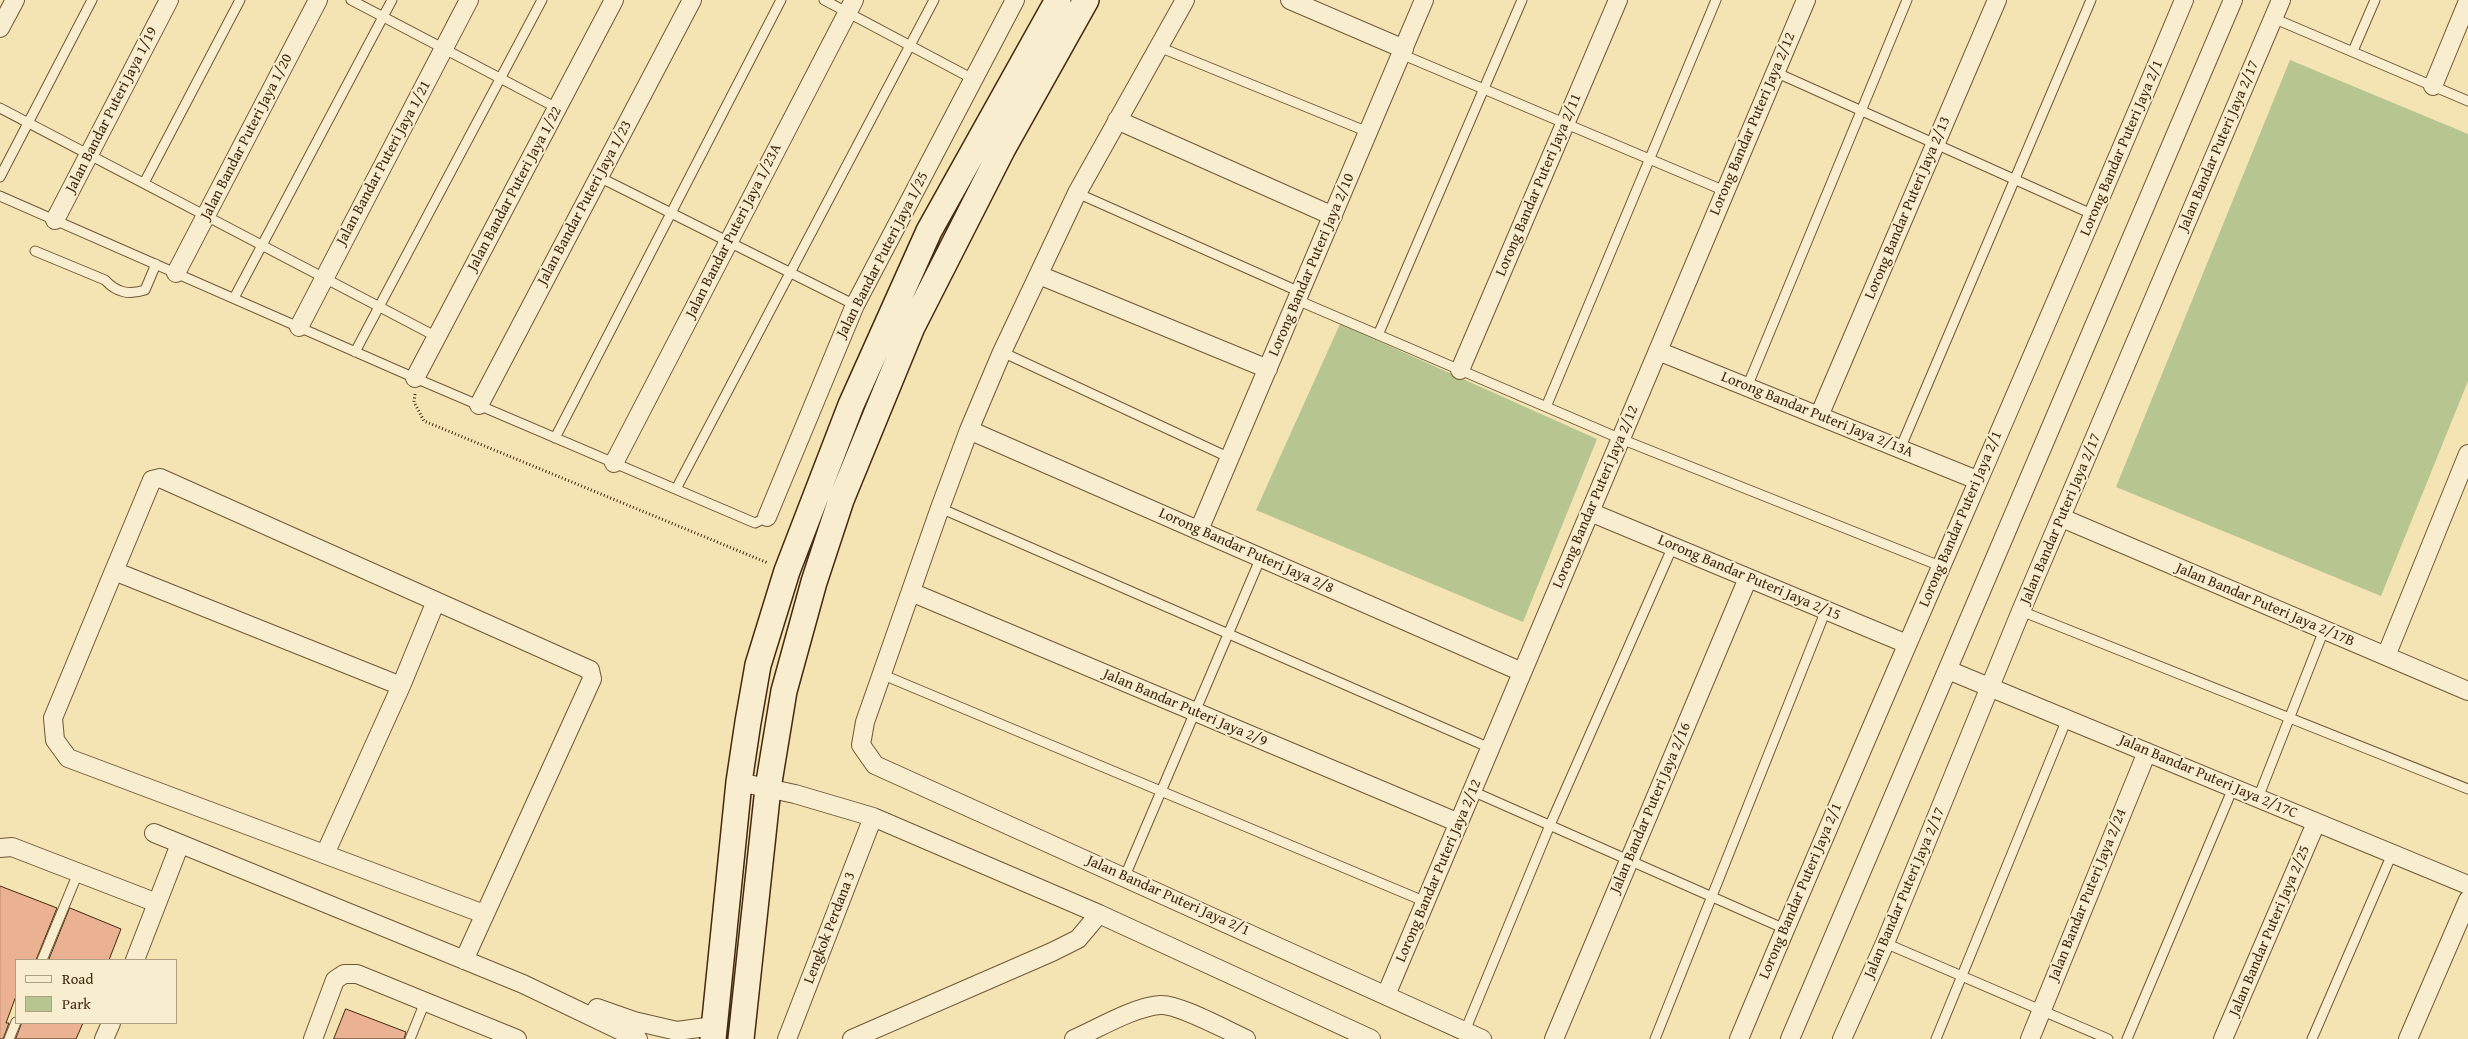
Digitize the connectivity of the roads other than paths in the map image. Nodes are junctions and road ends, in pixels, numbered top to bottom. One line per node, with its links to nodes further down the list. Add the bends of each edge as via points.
1 (15, 0): 36 (street)
2 (92, 0): 52 (lane)
3 (169, 0): 56 (street, Jalan Bandar Puteri Jaya 1/19)
4 (240, 0): 61 (lane)
5 (318, 0): 67 (street, Jalan Bandar Puteri Jaya 1/20)
6 (351, 0): 34 (lane)
7 (392, 0): 34 (lane)
8 (470, 0): 39 (street, Jalan Bandar Puteri Jaya 1/21)
9 (542, 0): 43 (lane)
10 (614, 0): 49 (street, Jalan Bandar Puteri Jaya 1/22)
11 (692, 0): 59 (street, Jalan Bandar Puteri Jaya 1/23)
12 (781, 0): 65 (lane)
13 (824, 0): 33 (lane)
14 (934, 0): 37 (lane)
15 (1015, 0): 44 (street, Jalan Bandar Puteri Jaya 1/25)
16 (1058, 0): 133 (street, via 929,231 851,405 787,571 758,665)
17 (1086, 0): 134 (street, via 954,242 912,327 875,414 841,500 814,582 784,691)
18 (1185, 0): 38 (street)
19 (1290, 0): 41 (street)
20 (1424, 0): 41 (street, Lorong Bandar Puteri Jaya 2/10)
21 (1522, 0): 46 (lane)
22 (1618, 0): 53 (street, Lorong Bandar Puteri Jaya 2/11)
23 (1716, 0): 57 (lane)
24 (1806, 0): 42 (street, Lorong Bandar Puteri Jaya 2/12)
25 (1907, 0): 50 (lane)
26 (1997, 0): 55 (street, Lorong Bandar Puteri Jaya 2/13)
27 (2091, 0): 60 (lane)
28 (2184, 0): 66 (street, Lorong Bandar Puteri Jaya 2/1)
29 (2233, 0): 122 (street)
30 (2281, 0): 35 (street, Jalan Bandar Puteri Jaya 2/17)
31 (2375, 0): 40 (lane)
32 (2468, 1): 45 (street)
33 (851, 6): 37 (lane); 70 (street, Jalan Bandar Puteri Jaya 1/23A)
34 (383, 17): 39 (lane); 71 (lane)
35 (2273, 18): 40 (lane); 107 (street, Jalan Bandar Puteri Jaya 2/17)
36 (0, 28)
37 (910, 46): 44 (lane); 75 (lane)
38 (1159, 47): 51 (street); 54 (lane)
39 (444, 48): 43 (lane); 77 (street, Jalan Bandar Puteri Jaya 1/21)
40 (2353, 51): 45 (lane)
41 (1402, 52): 46 (lane); 54 (street, Lorong Bandar Puteri Jaya 2/10)
42 (1776, 72): 50 (lane); 62 (street, Lorong Bandar Puteri Jaya 2/12)
43 (500, 78): 49 (lane); 81 (lane)
44 (973, 79): 80 (street, Jalan Bandar Puteri Jaya 1/25)
45 (2433, 86): 47 (lane)
46 (1484, 89): 53 (lane); 83 (lane)
47 (2468, 101)
48 (0, 108): 52 (lane)
49 (557, 108): 84 (street, Jalan Bandar Puteri Jaya 1/22)
50 (1861, 110): 55 (lane); 91 (lane)
51 (1117, 120): 63 (street); 68 (street)
52 (28, 123): 56 (lane); 58 (lane)
53 (1566, 123): 57 (lane); 89 (street, Lorong Bandar Puteri Jaya 2/11)
54 (1368, 132): 68 (street, Lorong Bandar Puteri Jaya 2/10)
55 (1936, 143): 60 (lane); 94 (street, Lorong Bandar Puteri Jaya 2/13)
56 (89, 154): 61 (lane); 69 (street, Jalan Bandar Puteri Jaya 1/19)
57 (1649, 159): 62 (lane); 93 (lane)
58 (0, 177)
59 (599, 177): 65 (lane); 92 (street, Jalan Bandar Puteri Jaya 1/23)
60 (2015, 178): 66 (lane); 98 (lane)
61 (144, 183): 67 (lane)
62 (1725, 191): 85 (street, Lorong Bandar Puteri Jaya 2/12)
63 (1078, 193): 76 (street); 78 (lane)
64 (0, 196): 69 (lane)
65 (670, 213): 70 (lane); 96 (lane)
66 (2094, 215): 102 (street, Lorong Bandar Puteri Jaya 2/1)
67 (206, 216): 71 (lane); 74 (street, Jalan Bandar Puteri Jaya 1/20)
68 (1333, 216): 78 (street, Lorong Bandar Puteri Jaya 2/10)
69 (55, 220): 73 (lane)
70 (728, 242): 75 (lane); 101 (street, Jalan Bandar Puteri Jaya 1/23A)
71 (262, 245): 77 (lane); 79 (lane)
72 (35, 251): 73 (lane, via 105,280 113,289 127,293 145,290)
73 (156, 264): 74 (lane)
74 (176, 273): 79 (lane)
75 (790, 273): 80 (lane); 103 (lane)
76 (1039, 275): 87 (street); 88 (street)
77 (324, 278): 81 (lane); 82 (street, Jalan Bandar Puteri Jaya 1/21)
78 (1299, 296): 83 (lane); 88 (street, Lorong Bandar Puteri Jaya 2/10)
79 (234, 298): 82 (lane)
80 (855, 305): 106 (street, Jalan Bandar Puteri Jaya 1/25)
81 (378, 306): 84 (lane); 86 (lane)
82 (298, 327): 86 (lane)
83 (1378, 335): 89 (lane)
84 (437, 337): 90 (street, Jalan Bandar Puteri Jaya 1/22)
85 (1658, 351): 91 (street, Lorong Bandar Puteri Jaya 2/13A); 97 (street, Lorong Bandar Puteri Jaya 2/12)
86 (355, 352): 90 (lane)
87 (1002, 352): 95 (street); 100 (lane)
88 (1268, 369): 100 (street, Lorong Bandar Puteri Jaya 2/10)
89 (1460, 370): 93 (lane)
90 (415, 378): 92 (lane)
91 (1747, 387): 94 (street, Lorong Bandar Puteri Jaya 2/13A)
92 (479, 405): 96 (lane)
93 (1546, 407): 97 (lane)
94 (1819, 416): 98 (street, Lorong Bandar Puteri Jaya 2/13A)
95 (969, 430): 104 (street); 108 (street, Lorong Bandar Puteri Jaya 2/8)
96 (555, 438): 101 (lane)
97 (1621, 438): 105 (street, Lorong Bandar Puteri Jaya 2/12); 111 (lane)
98 (1900, 449): 102 (street, Lorong Bandar Puteri Jaya 2/13A)
99 (2468, 454): 121 (street)
100 (1230, 458): 108 (street, Lorong Bandar Puteri Jaya 2/10)
101 (614, 462): 103 (lane)
102 (1977, 480): 111 (street, Lorong Bandar Puteri Jaya 2/1)
103 (676, 489): 106 (lane, via 756,523)
104 (940, 508): 114 (street); 119 (lane)
105 (1590, 512): 109 (street, Lorong Bandar Puteri Jaya 2/15); 123 (street, Lorong Bandar Puteri Jaya 2/12)
106 (767, 517)
107 (2062, 518): 117 (street, Jalan Bandar Puteri Jaya 2/17); 118 (street, Jalan Bandar Puteri Jaya 2/17B)
108 (1199, 530): 110 (street, Lorong Bandar Puteri Jaya 2/8)
109 (1673, 546): 113 (street, Lorong Bandar Puteri Jaya 2/15); 143 (lane)
110 (1261, 558): 119 (lane); 123 (street, Lorong Bandar Puteri Jaya 2/8)
111 (1940, 566): 120 (street, Lorong Bandar Puteri Jaya 2/1)
112 (114, 571): 115 (street, via 152,480 160,478); 125 (street); 147 (street, via 53,718 55,740 68,758)
113 (1748, 578): 116 (street, Lorong Bandar Puteri Jaya 2/15); 149 (street, Jalan Bandar Puteri Jaya 2/16)
114 (911, 592): 124 (street); 128 (street, Jalan Bandar Puteri Jaya 2/9)
115 (436, 601): 125 (street); 157 (street, via 590,670 592,679)
116 (1826, 610): 120 (street, Lorong Bandar Puteri Jaya 2/15); 153 (lane)
117 (2021, 611): 126 (street, Jalan Bandar Puteri Jaya 2/17); 129 (lane)
118 (2324, 630): 121 (street, Jalan Bandar Puteri Jaya 2/17B); 129 (lane)
119 (1228, 633): 128 (lane); 131 (lane)
120 (1907, 644): 159 (street, Lorong Bandar Puteri Jaya 2/1)
121 (2386, 656): 127 (street, Jalan Bandar Puteri Jaya 2/17B)
122 (1948, 670): 126 (street, Jalan Bandar Puteri Jaya 2/17C); 189 (street)
123 (1522, 672): 131 (street, Lorong Bandar Puteri Jaya 2/12)
124 (881, 674): 137 (lane); 151 (street, Jalan Bandar Puteri Jaya 2/1, via 861,745 875,764)
125 (401, 686): 147 (street)
126 (1991, 688): 130 (street, Jalan Bandar Puteri Jaya 2/17C); 160 (street, Jalan Bandar Puteri Jaya 2/17)
127 (2468, 691)
128 (1195, 712): 137 (lane); 141 (street, Jalan Bandar Puteri Jaya 2/9)
129 (2290, 718): 136 (lane); 139 (lane)
130 (2067, 719): 132 (street, Jalan Bandar Puteri Jaya 2/17C); 164 (lane)
131 (1490, 748): 138 (street, Lorong Bandar Puteri Jaya 2/12)
132 (2146, 752): 135 (street, Jalan Bandar Puteri Jaya 2/17C); 168 (street, Jalan Bandar Puteri Jaya 2/24)
133 (739, 782): 134 (street); 172 (street)
134 (768, 788): 140 (street); 179 (street)
135 (2233, 788): 139 (street, Jalan Bandar Puteri Jaya 2/17C); 194 (lane)
136 (2468, 789)
137 (1161, 791): 151 (lane); 155 (lane)
138 (1472, 791): 141 (street, Lorong Bandar Puteri Jaya 2/12); 143 (lane)
139 (2258, 798): 142 (street, Jalan Bandar Puteri Jaya 2/17C)
140 (873, 816): 158 (street); 180 (street, Lengkok Perdana 3)
141 (1459, 823): 155 (street, Lorong Bandar Puteri Jaya 2/12)
142 (2316, 823): 148 (street, Jalan Bandar Puteri Jaya 2/17C); 195 (street, Jalan Bandar Puteri Jaya 2/25)
143 (1550, 825): 149 (lane); 171 (lane)
144 (154, 834): 145 (street)
145 (180, 844): 156 (street); 163 (street)
146 (0, 848): 150 (street, via 12,847)
147 (325, 854): 157 (street)
148 (2392, 854): 152 (street, Jalan Bandar Puteri Jaya 2/17C); 196 (lane)
149 (1629, 861): 153 (lane); 186 (street, Jalan Bandar Puteri Jaya 2/16)
150 (78, 873): 156 (street); 161 (lane)
151 (1125, 876): 166 (street, Jalan Bandar Puteri Jaya 2/1)
152 (2468, 885)
153 (1710, 897): 159 (lane); 187 (lane)
154 (2468, 900): 197 (street)
155 (1426, 902): 166 (street, Lorong Bandar Puteri Jaya 2/12)
156 (157, 903): 162 (street)
157 (484, 914): 163 (street)
158 (1099, 914): 181 (street, via 1078,939); 184 (street)
159 (1785, 929): 188 (street, Lorong Bandar Puteri Jaya 2/1)
160 (1885, 943): 164 (lane); 190 (street, Jalan Bandar Puteri Jaya 2/17)
161 (42, 959)
162 (135, 959)
163 (464, 960): 165 (street)
164 (1962, 976): 168 (lane); 191 (lane)
165 (523, 984): 172 (street, via 634,1021 677,1031); 178 (street)
166 (1386, 995): 171 (street, Jalan Bandar Puteri Jaya 2/1)
167 (425, 1002): 173 (street); 176 (street, via 357,974 344,974 335,980); 177 (lane)
168 (2041, 1010): 192 (street, Jalan Bandar Puteri Jaya 2/24); 193 (lane)
169 (15, 1024): 174 (lane)
170 (111, 1024): 175 (street)
171 (1465, 1031): 185 (street, Jalan Bandar Puteri Jaya 2/1)
172 (713, 1032)
173 (507, 1037)
174 (9, 1039)
175 (104, 1039)
176 (313, 1039)
177 (410, 1039)
178 (638, 1039)
179 (741, 1039)
180 (786, 1039)
181 (852, 1039)
182 (1074, 1039): 183 (street, via 1161,1004)
183 (1246, 1039)
184 (1372, 1039)
185 (1482, 1039)
186 (1554, 1039)
187 (1655, 1039)
188 (1738, 1039)
189 (1790, 1039)
190 (1842, 1039)
191 (1936, 1039)
192 (2030, 1039)
193 (2108, 1039)
194 (2127, 1039)
195 (2223, 1039)
196 (2312, 1039)
197 (2408, 1039)

